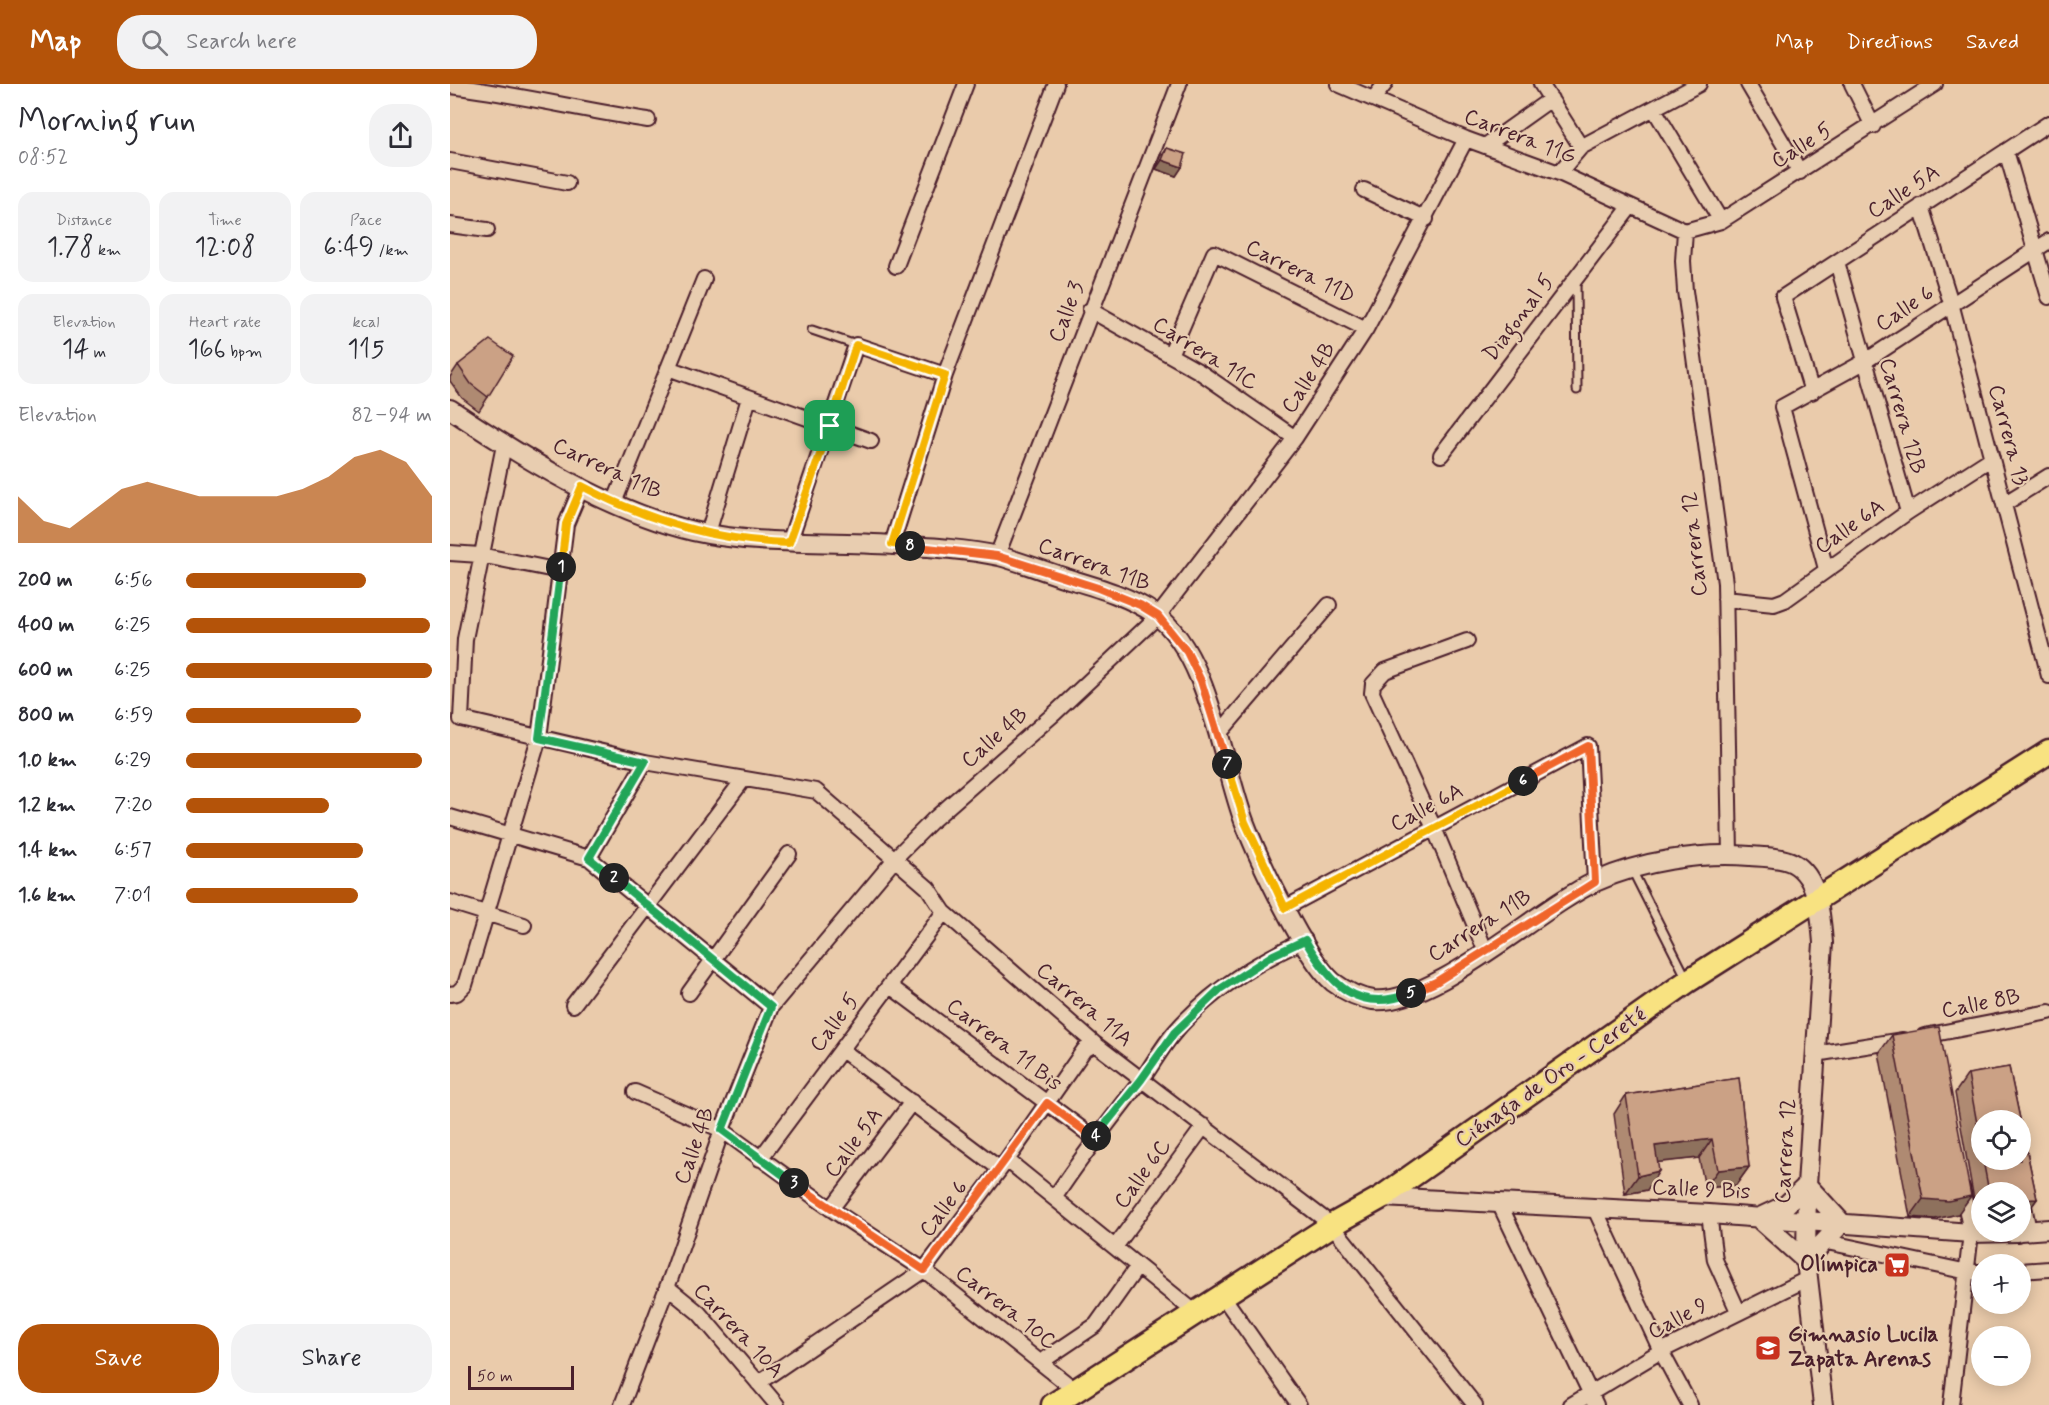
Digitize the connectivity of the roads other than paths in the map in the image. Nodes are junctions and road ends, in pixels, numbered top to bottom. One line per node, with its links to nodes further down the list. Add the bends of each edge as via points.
1 (966, 84): 37 (street)
2 (1056, 84): 49 (street)
3 (1179, 84): 42 (street, Calle 3)
4 (1338, 84): 12 (street, Carrera 11G)
5 (1385, 84): 12 (street)
6 (1541, 84): 13 (street)
7 (1699, 84): 14 (street)
8 (1748, 84): 23 (street)
9 (1852, 84): 17 (street)
10 (1935, 84): 17 (street, Calle 5)
11 (450, 86): 15 (street)
12 (1373, 99): 18 (street, Carrera 11G)
13 (1551, 99): 19 (street); 20 (street)
14 (1654, 110): 20 (street); 30 (street)
15 (648, 120)
16 (2049, 123): 21 (street, Calle 5A)
17 (1873, 126): 23 (street, Calle 5)
18 (1466, 139): 19 (street, Carrera 11G); 29 (street, Calle 4B)
19 (1485, 146): 24 (street, Carrera 11G)
20 (1581, 147): 24 (street)
21 (2006, 151): 28 (street, Calle 5A); 35 (street)
22 (450, 161): 25 (street)
23 (1800, 172): 30 (street, Calle 5)
24 (1559, 173): 27 (street, Carrera 11G)
25 (567, 183)
26 (1364, 190): 29 (street)
27 (1631, 206): 33 (street, Carrera 11G); 38 (street, Diagonal 5)
28 (1921, 206): 36 (street, Calle 5A); 41 (street, Carrera 13)
29 (1426, 219): 43 (street, Calle 4B)
30 (1721, 221): 33 (street, Calle 5)
31 (450, 225): 32 (street)
32 (487, 230)
33 (1685, 231): 73 (street, Carrera 12, via 1685,291)
34 (2049, 241): 35 (street, Calle 6)
35 (2036, 249): 40 (street); 41 (street, Calle 6)
36 (1837, 262): 47 (street, Carrera 12B); 51 (street, Calle 5A, via 1783,297)
37 (896, 266)
38 (1576, 278): 50 (lane); 58 (street, Diagonal 5)
39 (704, 279): 48 (street)
40 (2049, 297)
41 (1951, 303): 47 (street, Calle 6); 59 (street, Carrera 13)
42 (1090, 309): 46 (street, Carrera 11C); 70 (street, Calle 3)
43 (1366, 329): 46 (street, Carrera 11D, via 1214,253); 55 (street, Calle 4B)
44 (812, 330): 45 (lane)
45 (856, 345): 49 (street); 54 (street)
46 (1170, 355): 55 (street, Carrera 11C)
47 (1864, 362): 51 (street, Calle 6); 64 (street, Carrera 12B)
48 (668, 368): 52 (street); 62 (street)
49 (945, 375): 67 (street)
50 (1578, 390)
51 (1812, 392): 71 (street, Calle 6, via 1782,407)
52 (749, 398): 54 (street); 65 (street)
53 (450, 409): 57 (street, Carrera 11B)
54 (830, 426): 56 (street); 66 (street)
55 (1295, 438): 75 (street, Calle 4B)
56 (872, 441)
57 (504, 445): 61 (street, Carrera 11B); 69 (street)
58 (1441, 455)
59 (1992, 458): 63 (street, Carrera 13); 64 (street, Calle 6A)
60 (2049, 476): 63 (street)
61 (582, 486): 62 (street, Carrera 11B); 72 (street, via 566,524)
62 (614, 503): 65 (street, Carrera 11B)
63 (2004, 504): 77 (street, Carrera 13)
64 (1908, 512): 71 (street, Calle 6A)
65 (708, 533): 66 (street, Carrera 11B)
66 (789, 543): 67 (street, Carrera 11B)
67 (892, 544): 70 (street, Carrera 11B)
68 (450, 553): 69 (street)
69 (480, 555): 72 (street); 79 (street, Carrera 11A, via 465,639 462,719)
70 (997, 556): 75 (street, Carrera 11B, via 1098,588)
71 (1826, 569): 73 (street, Calle 6A, via 1774,604)
72 (560, 571): 79 (street)
73 (1725, 598): 87 (street, Carrera 12)
74 (1329, 605): 78 (street)
75 (1158, 616): 78 (street, Carrera 11B, via 1187,652); 89 (street, Calle 4B)
76 (1467, 641): 84 (street, via 1385,671 1373,684 1372,693)
77 (2049, 676)
78 (1218, 735): 95 (street, Carrera 11B, via 1245,822)
79 (539, 738): 81 (street, Carrera 11A); 85 (street)
80 (2049, 752): 92 (highway, Ciénaga de Oro - Cereté)
81 (645, 762): 82 (street, Carrera 11A); 88 (street)
82 (743, 780): 89 (street, Carrera 11A, via 816,791); 94 (street)
83 (450, 817): 85 (street)
84 (1434, 828): 91 (street, Calle 6A, via 1588,746); 95 (street, Calle 6A); 100 (street)
85 (511, 835): 88 (street); 97 (street)
86 (789, 854): 101 (street)
87 (1730, 855): 90 (street, Carrera 11B, via 1676,859); 92 (street, Carrera 11B, via 1794,863 1809,878)
88 (589, 858): 94 (street)
89 (895, 859): 96 (street, Carrera 11A, via 928,888); 107 (street, Calle 4B)
90 (1632, 870): 91 (street, Carrera 11B); 102 (lane)
91 (1595, 882): 100 (street, Carrera 11B)
92 (1816, 899): 102 (highway, Ciénaga de Oro - Cereté); 111 (street, Carrera 12, via 1823,943)
93 (450, 902): 97 (street)
94 (648, 906): 101 (street); 106 (street)
95 (1285, 908): 99 (street, Carrera 11B)
96 (944, 912): 103 (street, Calle 5); 109 (street, Carrera 11A)
97 (487, 914): 98 (street); 105 (street, via 465,985)
98 (524, 925)
99 (1305, 940): 100 (street, Carrera 11B, via 1330,979 1351,994 1375,1000 1402,996 1436,982); 112 (street, via 1220,989 1174,1033)
100 (1486, 952)
101 (712, 958): 104 (street); 107 (street)
102 (1688, 981): 124 (highway, Ciénaga de Oro - Cereté)
103 (890, 986): 110 (street, Calle 5); 115 (street, Carrera 11 Bis)
104 (689, 993)
105 (450, 994)
106 (573, 1005)
107 (771, 1007): 117 (street, Calle 4B)
108 (2049, 1012): 111 (street, Calle 8B, via 1936,1040)
109 (1095, 1044): 112 (street, Carrera 11A); 115 (street, Calle 6, via 1084,1050)
110 (842, 1050): 114 (street); 119 (street, Calle 5)
111 (1815, 1054): 122 (street, Carrera 12)
112 (1141, 1080): 116 (street, Carrera 11A); 118 (street)
113 (635, 1092): 117 (street, Carrera 10C)
114 (912, 1102): 120 (street); 126 (street, Calle 5A)
115 (1047, 1103): 118 (street, Carrera 11 Bis); 120 (street, Calle 6)
116 (1204, 1126): 132 (street, Carrera 11A); 135 (street, Calle 6C)
117 (722, 1130): 119 (street, Carrera 10C); 142 (street, Calle 4B)
118 (1094, 1138): 123 (street)
119 (760, 1159): 126 (street, Carrera 10C)
120 (1004, 1165): 123 (street); 139 (street, Calle 6)
121 (1960, 1175): 133 (street)
122 (1807, 1185): 129 (street, via 1786,1205); 130 (street, Carrera 12); 131 (street)
123 (1055, 1197): 135 (street)
124 (1382, 1197): 125 (street, Calle 9 Bis); 132 (highway, Ciénaga de Oro - Cereté)
125 (1500, 1205): 127 (street, Calle 9 Bis); 151 (street)
126 (831, 1209): 139 (street, Carrera 10C)
127 (1595, 1209): 128 (street, Calle 9 Bis); 147 (street)
128 (1709, 1214): 129 (street, Calle 9 Bis); 145 (street, via 1715,1260)
129 (1758, 1218): 130 (street, Calle 9 Bis); 137 (street)
130 (1806, 1221): 131 (street, Calle 9 Bis); 137 (street, Carrera 12)
131 (1842, 1223): 133 (street, Calle 9 Bis); 134 (street)
132 (1332, 1225): 144 (highway, Ciénaga de Oro - Cereté); 156 (street, Carrera 11A)
133 (1971, 1233)
134 (1827, 1242): 137 (street); 141 (street)
135 (1115, 1247): 136 (street)
136 (1138, 1266): 146 (street); 148 (street, via 1096,1325)
137 (1807, 1269): 145 (street, Calle 9); 159 (street, Carrera 12)
138 (2049, 1269): 140 (street)
139 (924, 1270): 148 (street, Carrera 10C); 149 (street, Calle 6)
140 (2031, 1270)
141 (1971, 1271)
142 (667, 1287): 149 (street, Carrera 10A, via 699,1313); 152 (street, Calle 4B)
143 (1971, 1294): 160 (street)
144 (1222, 1295): 146 (highway, Ciénaga de Oro - Cereté); 155 (street)
145 (1738, 1311): 147 (street, Calle 9)
146 (1196, 1313): 150 (highway, Ciénaga de Oro - Cereté)
147 (1661, 1351): 151 (street, Calle 9); 158 (street)
148 (1041, 1362): 150 (street, Carrera 10C)
149 (758, 1383): 153 (street, Carrera 10A)
150 (1075, 1390): 154 (highway, Ciénaga de Oro - Cereté)
151 (1593, 1399): 157 (street, Calle 9)
152 (622, 1405)
153 (777, 1405)
154 (1053, 1405)
155 (1299, 1405)
156 (1475, 1405)
157 (1571, 1405)
158 (1690, 1405)
159 (1823, 1405)
160 (1951, 1405)

